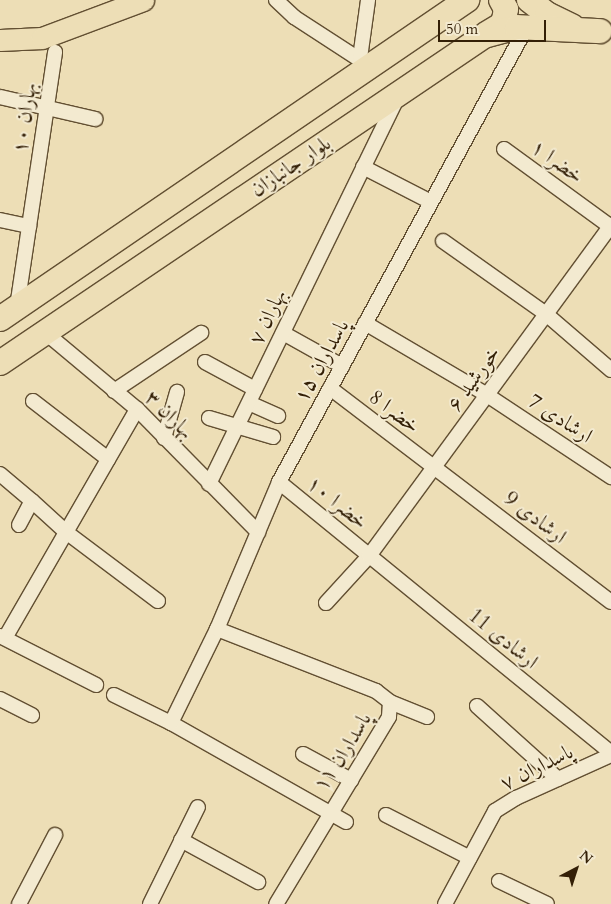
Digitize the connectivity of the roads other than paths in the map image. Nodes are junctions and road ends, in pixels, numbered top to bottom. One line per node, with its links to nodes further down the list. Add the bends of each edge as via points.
1 (276, 0): 12 (street, via 294,17)
2 (368, 0): 12 (street)
3 (501, 0): 9 (highway, via 506,8 504,20)
4 (529, 0): 8 (highway, via 556,20 578,28)
5 (138, 2): 10 (main road, via 42,38)
6 (467, 2): 12 (highway, بلوار جانبازان)
7 (526, 28): 8 (highway, بلوار جانبازان); 9 (highway, بلوار جانبازان, via 506,28); 19 (street, پاسداران ۱۵)
8 (606, 31)
9 (478, 39): 13 (highway, بلوار جانبازان)
10 (0, 40)
11 (54, 52): 15 (street, بهاران ۱۰)
12 (365, 63): 24 (highway, بلوار جانبازان)
13 (399, 93): 18 (street, بهاران ۷); 27 (highway, بلوار جانبازان)
14 (0, 97): 15 (street)
15 (47, 108): 16 (street); 21 (street, بهاران ۱۰)
16 (95, 119)
17 (504, 148): 22 (street, خضرا ۱)
18 (363, 167): 19 (street); 29 (street, بهاران ۷)
19 (431, 202): 26 (street, پاسداران ۱۵)
20 (0, 220): 21 (street)
21 (29, 226): 24 (street, بهاران ۱۰)
22 (611, 226): 25 (street, خورشید ۶)
23 (443, 241): 25 (street)
24 (8, 313)
25 (546, 314): 33 (street); 38 (street, خورشید ۶)
26 (365, 323): 32 (street, پاسداران ۱۵); 38 (street, ارشادی 7)
27 (46, 332): 31 (highway, بلوار جانبازان); 36 (street, بهاران ۳)
28 (201, 333): 36 (street)
29 (283, 333): 32 (street); 35 (street, بهاران ۷)
30 (205, 362): 35 (street)
31 (0, 364)
32 (342, 366): 34 (street, پاسداران ۱۵)
33 (611, 370)
34 (330, 388): 48 (street, خضرا 8); 51 (street, پاسداران ۱۵)
35 (255, 389): 40 (street, بهاران ۷)
36 (114, 391): 41 (street, بهاران ۳)
37 (177, 392): 46 (street)
38 (486, 395): 48 (street, خورشید ۶); 50 (street, ارشادی 7)
39 (33, 401): 47 (street)
40 (249, 403): 42 (street); 44 (street, بهاران ۷)
41 (137, 409): 46 (street, بهاران ۳); 47 (street)
42 (278, 416)
43 (210, 418): 44 (street)
44 (237, 426): 45 (street); 52 (street, بهاران ۷)
45 (273, 437)
46 (164, 438): 52 (street, بهاران ۳)
47 (108, 459): 55 (street)
48 (434, 467): 57 (street, خورشید ۶); 59 (street, ارشادی 9)
49 (0, 474): 53 (street)
50 (611, 477)
51 (279, 482): 56 (street, پاسداران ۱۵); 57 (street, خضرا ۱۰)
52 (209, 484): 56 (street, بهاران ۳)
53 (32, 501): 54 (street); 55 (street)
54 (18, 525)
55 (66, 532): 58 (street); 62 (street)
56 (258, 532): 61 (street, پاسداران ۱۵)
57 (369, 556): 60 (street, خورشید ۶); 72 (street, ارشادی 11)
58 (158, 602)
59 (611, 602)
60 (326, 603)
61 (217, 629): 66 (street, پاسداران ١١, via 376,691); 70 (street, پاسداران ۱۵)
62 (2, 637): 63 (street)
63 (96, 685)
64 (114, 695): 70 (street)
65 (0, 700): 68 (street)
66 (390, 702): 69 (street); 74 (street, پاسداران ١١, via 389,717)
67 (477, 706): 73 (street)
68 (32, 715)
69 (427, 717)
70 (171, 723): 76 (street)
71 (303, 754): 74 (street)
72 (611, 754): 73 (street, پاسداران ۷)
73 (558, 779): 81 (street, پاسداران ۷, via 495,811)
74 (351, 780): 76 (street, پاسداران ١١)
75 (198, 807): 80 (street)
76 (330, 814): 78 (street); 86 (street, پاسداران ١١)
77 (386, 815): 81 (street)
78 (346, 822)
79 (55, 835): 84 (street)
80 (181, 840): 83 (street); 85 (street)
81 (470, 858): 87 (street, پاسداران ۷)
82 (500, 881): 88 (street)
83 (258, 882)
84 (19, 904)
85 (150, 904)
86 (276, 904)
87 (445, 904)
88 (547, 904)

